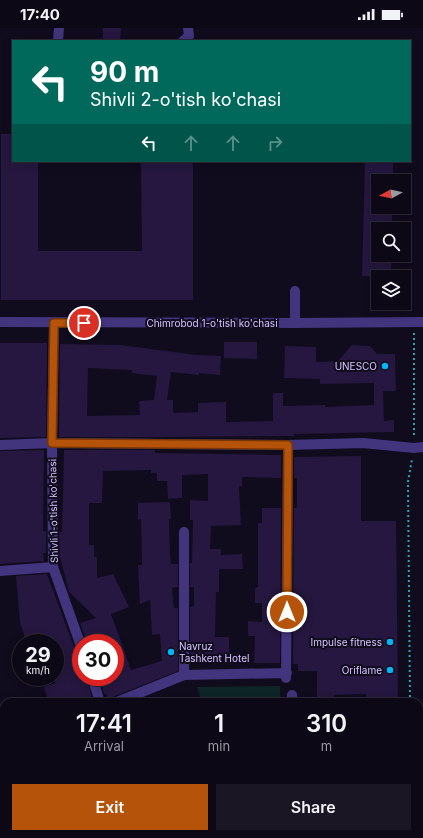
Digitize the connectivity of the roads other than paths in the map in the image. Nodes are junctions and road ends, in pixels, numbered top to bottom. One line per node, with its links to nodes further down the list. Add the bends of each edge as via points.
1 (59, 28): 3 (street)
2 (188, 28): 4 (street, via 189,36)
3 (58, 40)
4 (184, 40)
5 (295, 291): 9 (street)
6 (0, 322): 8 (street, Chimrobod 1-o'tish ko'chasi)
7 (418, 322): 9 (street, Chimrobod 1-o'tish ko'chasi)
8 (54, 323): 9 (street, Chimrobod 1-o'tish ko'chasi); 10 (street, Shivli 1-o'tish ko'chasi)
9 (295, 323)
10 (52, 443): 11 (street); 12 (street); 15 (street, Shivli 1-o'tish ko'chasi)
11 (0, 445)
12 (288, 445): 13 (street, via 363,443); 18 (street, via 287,676)
13 (418, 448)
14 (184, 532): 18 (street)
15 (53, 567): 16 (street); 17 (street, Shivli 1-o'tish ko'chasi)
16 (0, 571)
17 (77, 634)
18 (184, 675): 21 (street)
19 (95, 686): 20 (street)
20 (99, 698)
21 (127, 698)

